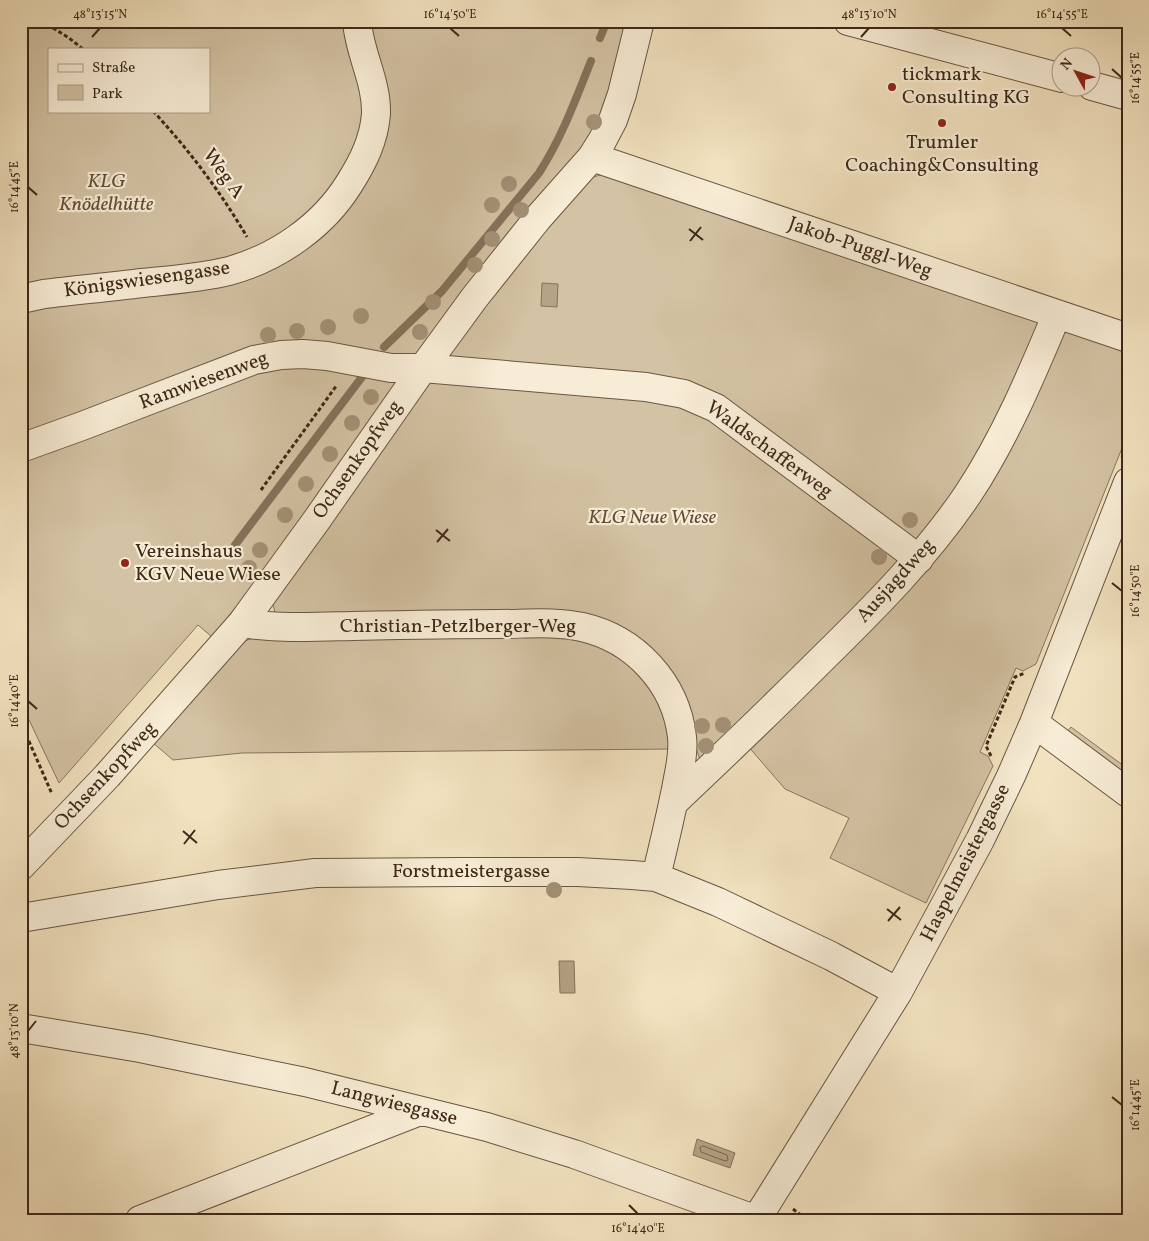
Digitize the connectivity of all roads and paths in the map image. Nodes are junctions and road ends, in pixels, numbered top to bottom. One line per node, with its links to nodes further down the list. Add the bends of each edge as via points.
1 (42, 21): 5 (path)
2 (640, 21): 10 (street, Ochsenkopfweg, via 622,94)
3 (848, 21): 6 (street)
4 (357, 25): 11 (street, Königswiesengasse, via 375,99 374,129 365,155 343,194 316,223 289,244)
5 (82, 48)
6 (1052, 75)
7 (1102, 89): 8 (street)
8 (1128, 96)
9 (154, 112): 11 (path, Weg A, via 202,168)
10 (592, 157): 13 (street, Jakob-Puggl-Weg); 16 (street, Ochsenkopfweg, via 506,256)
11 (260, 260): 12 (street, Königswiesengasse, via 199,277)
12 (21, 299)
13 (1057, 314): 14 (street, Jakob-Puggl-Weg); 21 (street, Ausjagdweg, via 996,447 967,495)
14 (1128, 338)
15 (350, 360): 16 (street, Ramwiesenweg, via 391,368); 18 (street, Ramwiesenweg, via 281,354 254,360); 20 (path, via 340,381)
16 (422, 368): 21 (street, Waldschafferweg, via 646,387 684,394 730,418); 22 (street, Ochsenkopfweg)
17 (1128, 441): 19 (path)
18 (21, 448)
19 (1124, 470): 25 (street, Haspelmeistergasse)
20 (261, 490)
21 (918, 559): 28 (street, Ausjagdweg, via 854,628)
22 (242, 623): 28 (street, Christian-Petzlberger-Weg, via 283,628 554,624 602,633 632,650 650,666 675,704 682,739); 29 (street, Ochsenkopfweg)
23 (1031, 671): 26 (path, via 1016,677 986,746)
24 (21, 723): 29 (path)
25 (1034, 724): 27 (street); 33 (street, Haspelmeistergasse, via 980,840)
26 (993, 761)
27 (1128, 793)
28 (673, 802): 31 (street, Christian-Petzlberger-Weg)
29 (64, 822): 30 (street, Ochsenkopfweg)
30 (21, 866)
31 (656, 878): 32 (street, Forstmeistergasse, via 578,872 315,873 218,884); 33 (street, Forstmeistergasse, via 752,918)
32 (21, 918)
33 (898, 992): 38 (street, Haspelmeistergasse)
34 (21, 1028): 35 (street, Langwiesgasse, via 140,1048 305,1082)
35 (420, 1111): 37 (street); 38 (street, Langwiesgasse, via 487,1127 574,1154)
36 (790, 1207): 39 (path)
37 (140, 1220)
38 (757, 1220)
39 (807, 1220)

